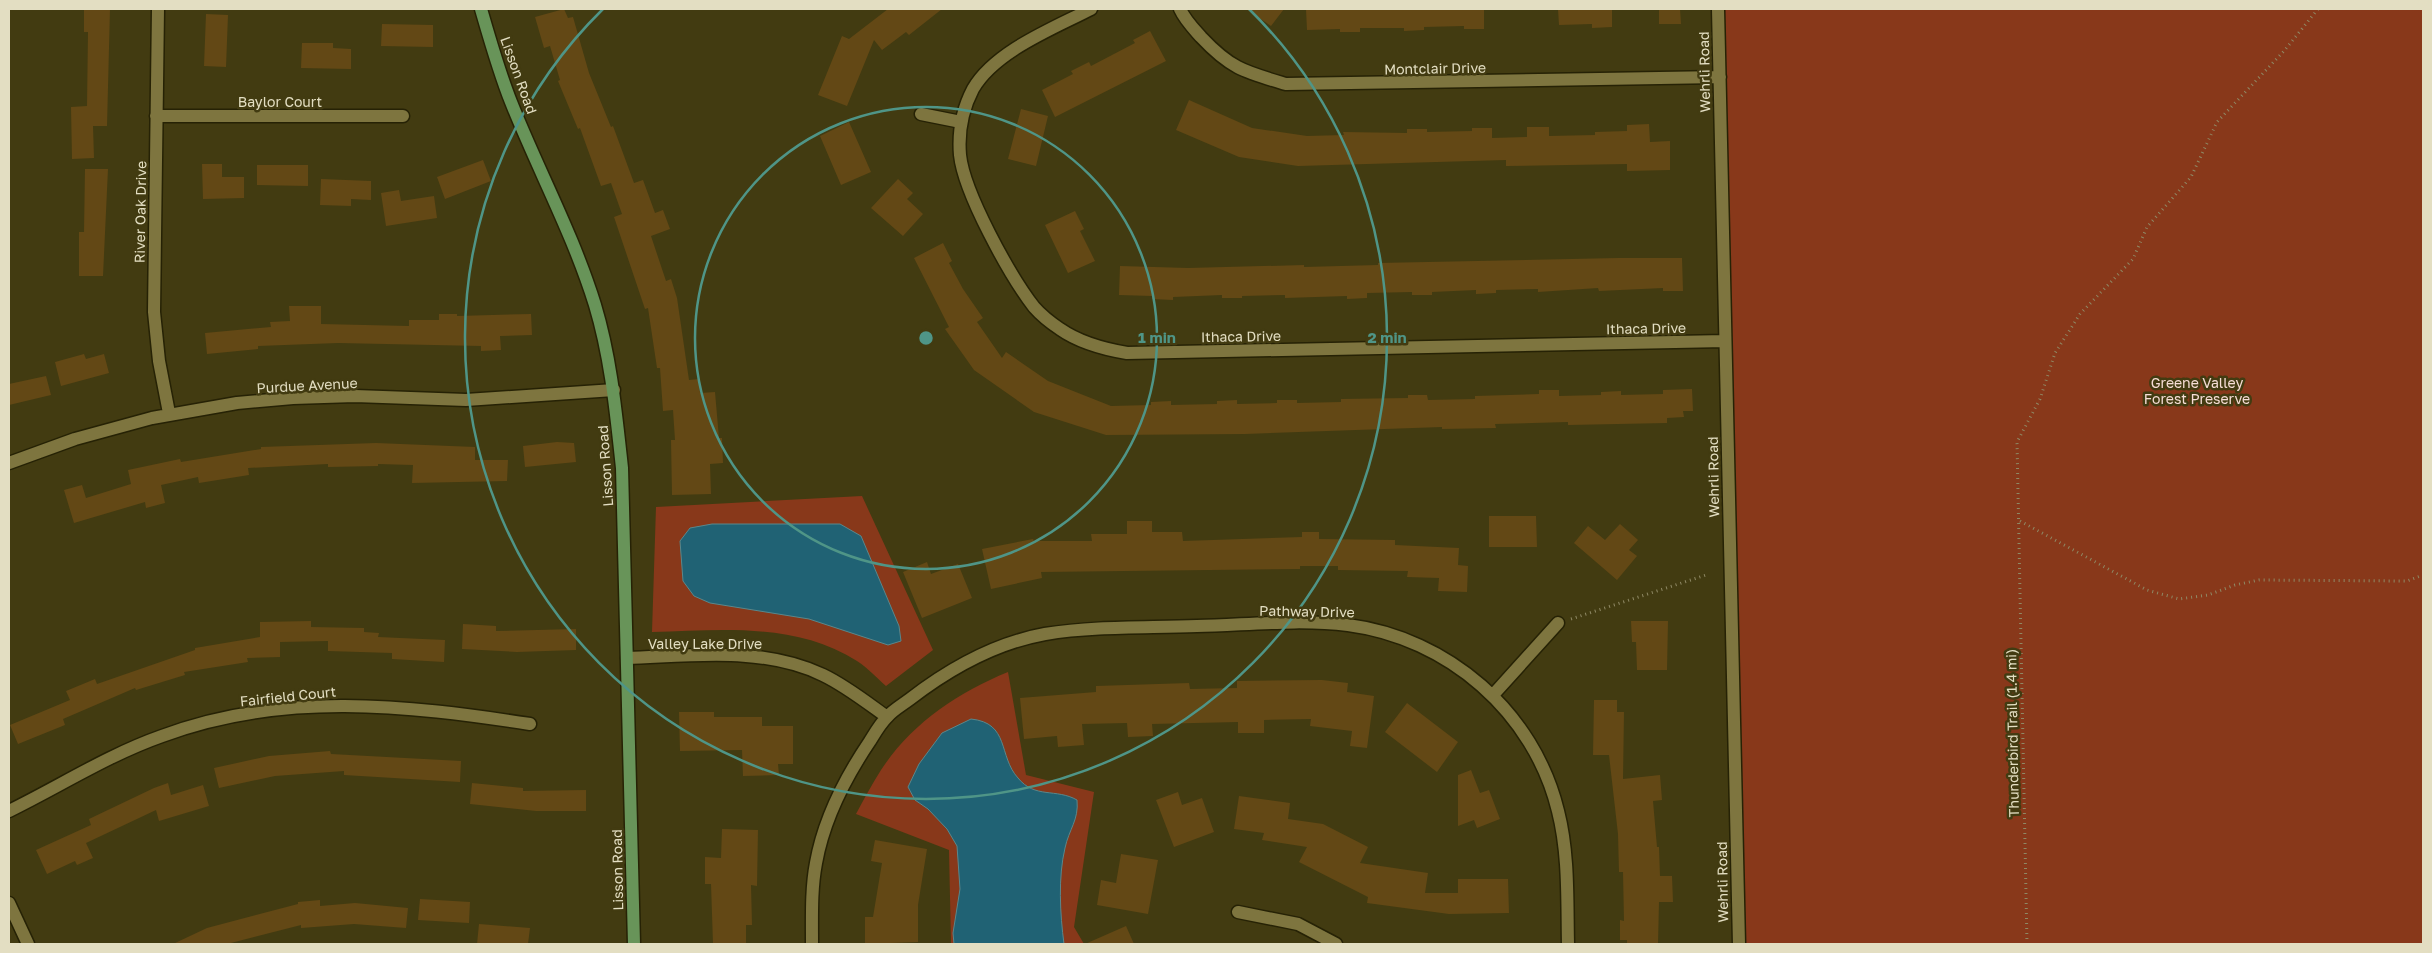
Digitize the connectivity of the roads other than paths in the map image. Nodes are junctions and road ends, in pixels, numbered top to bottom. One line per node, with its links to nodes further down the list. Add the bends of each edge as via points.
1 (158, 9): 8 (street, River Oak Drive)
2 (481, 9): 12 (street, Lisson Road, via 511,103 580,261 595,306)
3 (1091, 9): 10 (street, Ithaca Drive, via 1002,58 975,86)
4 (1180, 9): 6 (street, Montclair Drive, via 1184,18 1220,57 1242,70 1286,84)
5 (1718, 9): 6 (street, Wehrli Road)
6 (1720, 77): 11 (street, Wehrli Road)
7 (921, 114): 10 (street)
8 (156, 116): 9 (street, Baylor Court); 13 (street, River Oak Drive, via 154,312 159,361)
9 (403, 116)
10 (961, 122): 11 (street, Ithaca Drive, via 960,155 967,184 1016,281 1036,308 1059,329 1092,345 1127,353 1183,353)
11 (1725, 341): 28 (street, Wehrli Road)
12 (614, 390): 13 (street, Purdue Avenue, via 466,400 355,396 293,398); 16 (street, Lisson Road, via 622,468)
13 (170, 413): 14 (street, Purdue Avenue, via 83,437)
14 (9, 463)
15 (1558, 623): 17 (street)
16 (627, 658): 18 (street, Valley Lake Drive, via 713,655 770,659 822,675); 24 (street, Lisson Road)
17 (1493, 695): 18 (street, Pathway Drive, via 1454,664 1429,650 1365,628 1308,623 1084,630 1018,640 958,665); 27 (street, Pathway Drive, via 1528,739 1558,809 1566,860)
18 (887, 717): 25 (street, Pathway Drive, via 844,783 828,820 813,885)
19 (530, 724): 20 (street, Fairfield Court, via 466,714 347,705 256,712 164,735 138,745)
20 (9, 811)
21 (9, 903): 23 (street)
22 (1238, 912): 26 (street, via 1298,924)
23 (28, 944)
24 (634, 944)
25 (812, 944)
26 (1336, 944)
27 (1568, 944)
28 (1739, 944)

